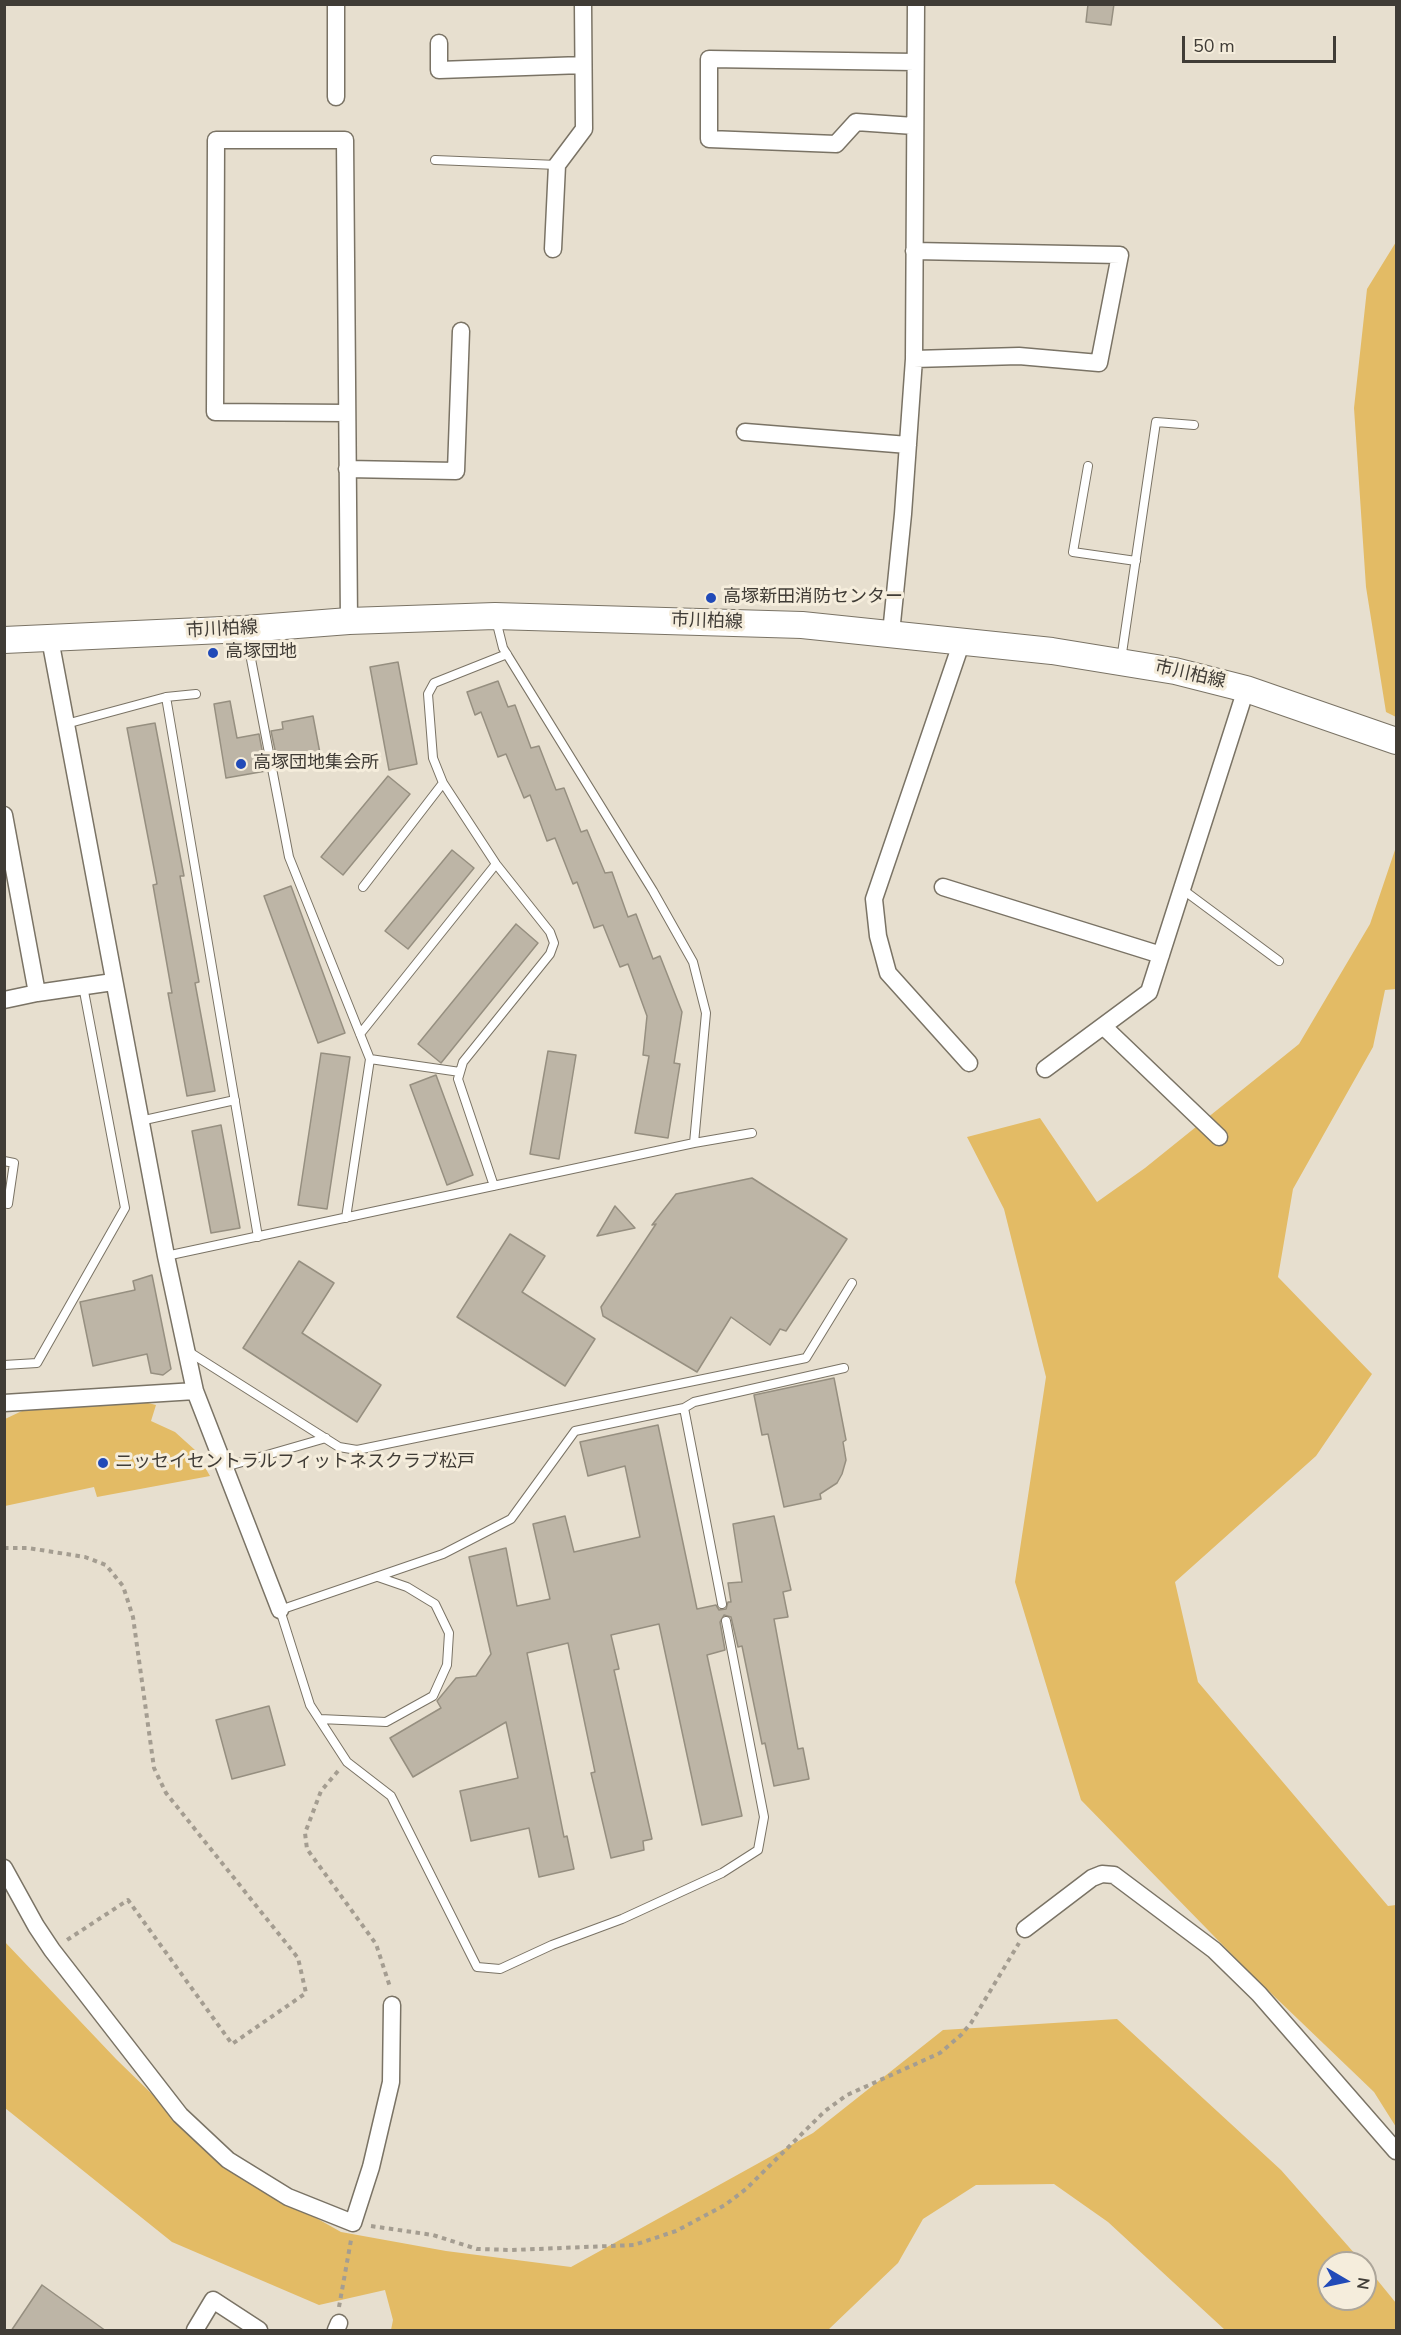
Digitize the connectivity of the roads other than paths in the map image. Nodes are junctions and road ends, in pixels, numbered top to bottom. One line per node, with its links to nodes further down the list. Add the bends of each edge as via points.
1 (336, 4): 7 (street)
2 (583, 4): 6 (street)
3 (916, 4): 5 (street)
4 (439, 43): 6 (street, via 439,70)
5 (915, 62): 8 (street); 8 (street, via 709,59 709,139 836,144 856,122)
6 (583, 65): 10 (street, via 584,129)
7 (336, 97)
8 (914, 126): 12 (street)
9 (435, 160): 10 (lane)
10 (557, 165): 11 (street)
11 (553, 249)
12 (914, 251): 14 (street); 14 (street, via 1120,255 1099,363 1019,356)
13 (462, 331): 20 (street, via 456,471)
14 (914, 359): 18 (street)
15 (347, 413): 15 (street, via 345,140 216,140 216,412); 20 (street)
16 (1194, 424): 21 (lane, via 1156,422)
17 (746, 432): 18 (street)
18 (908, 445): 25 (street)
19 (1088, 466): 21 (lane, via 1073,552)
20 (347, 469): 23 (street)
21 (1136, 561): 30 (lane)
22 (495, 616): 23 (main road, 市川柏線); 25 (main road, 市川柏線, via 746,623); 29 (lane)
23 (349, 621): 24 (main road, 市川柏線)
24 (245, 629): 26 (main road, 市川柏線); 49 (lane, via 290,857)
25 (891, 633): 28 (main road, 市川柏線)
26 (50, 639): 27 (main road, 市川柏線); 34 (street)
27 (4, 640)
28 (962, 641): 30 (main road, 市川柏線); 51 (street, via 874,900 888,973)
29 (507, 654): 36 (lane, via 434,683 428,694 433,758); 58 (lane, via 693,962 706,1013)
30 (1121, 660): 31 (main road, 市川柏線)
31 (1246, 689): 35 (main road, 市川柏線); 41 (street)
32 (196, 694): 33 (lane)
33 (166, 697): 34 (lane); 54 (lane)
34 (66, 724): 44 (street)
35 (1396, 741)
36 (443, 783): 38 (lane); 40 (lane)
37 (4, 815): 46 (street)
38 (496, 864): 49 (lane); 53 (lane, via 550,932 554,943 550,954 463,1062)
39 (943, 887): 42 (street)
40 (363, 888)
41 (1182, 889): 42 (street); 43 (lane)
42 (1161, 955): 48 (street, via 1149,992)
43 (1279, 961)
44 (113, 982): 45 (street); 55 (street)
45 (83, 986): 46 (street); 67 (lane, via 125,1208 37,1363)
46 (37, 993): 47 (street)
47 (4, 1000)
48 (1102, 1026): 52 (street); 57 (street)
49 (360, 1034): 50 (lane)
50 (370, 1059): 53 (lane); 62 (lane)
51 (969, 1063)
52 (1045, 1069)
53 (460, 1072): 60 (lane)
54 (235, 1100): 55 (lane); 63 (lane)
55 (140, 1121): 64 (street)
56 (752, 1133): 58 (lane)
57 (1219, 1137)
58 (694, 1143): 60 (lane)
59 (4, 1161): 61 (lane, via 14,1163 8,1204)
60 (494, 1186): 62 (lane)
61 (4, 1203)
62 (346, 1218): 63 (lane)
63 (258, 1237): 64 (lane)
64 (166, 1256): 66 (street)
65 (852, 1283): 72 (lane, via 806,1358 357,1450 339,1447)
66 (186, 1350): 69 (street); 72 (lane)
67 (4, 1365)
68 (844, 1368): 71 (lane, via 694,1402)
69 (195, 1391): 70 (street); 73 (street)
70 (4, 1403)
71 (684, 1408): 74 (lane, via 575,1431 511,1519 443,1554); 75 (lane)
72 (326, 1438): 73 (lane)
73 (225, 1467): 76 (street)
74 (378, 1577): 76 (lane); 78 (lane, via 407,1587 435,1604 449,1633 447,1665 433,1696 386,1722)
75 (722, 1604)
76 (280, 1610): 78 (lane, via 310,1705)
77 (726, 1621): 78 (lane, via 764,1816 758,1850 712,1878 500,1969 477,1967 391,1796 347,1762)
78 (320, 1719)
79 (4, 1868): 81 (street, via 52,1950 180,2115 228,2160 288,2197 353,2223 391,2082)
80 (1025, 1929): 82 (street, via 1092,1878 1114,1875 1214,1950)
81 (392, 2005)
82 (1396, 2151)
83 (195, 2331): 84 (street, via 213,2300)
84 (259, 2331)

